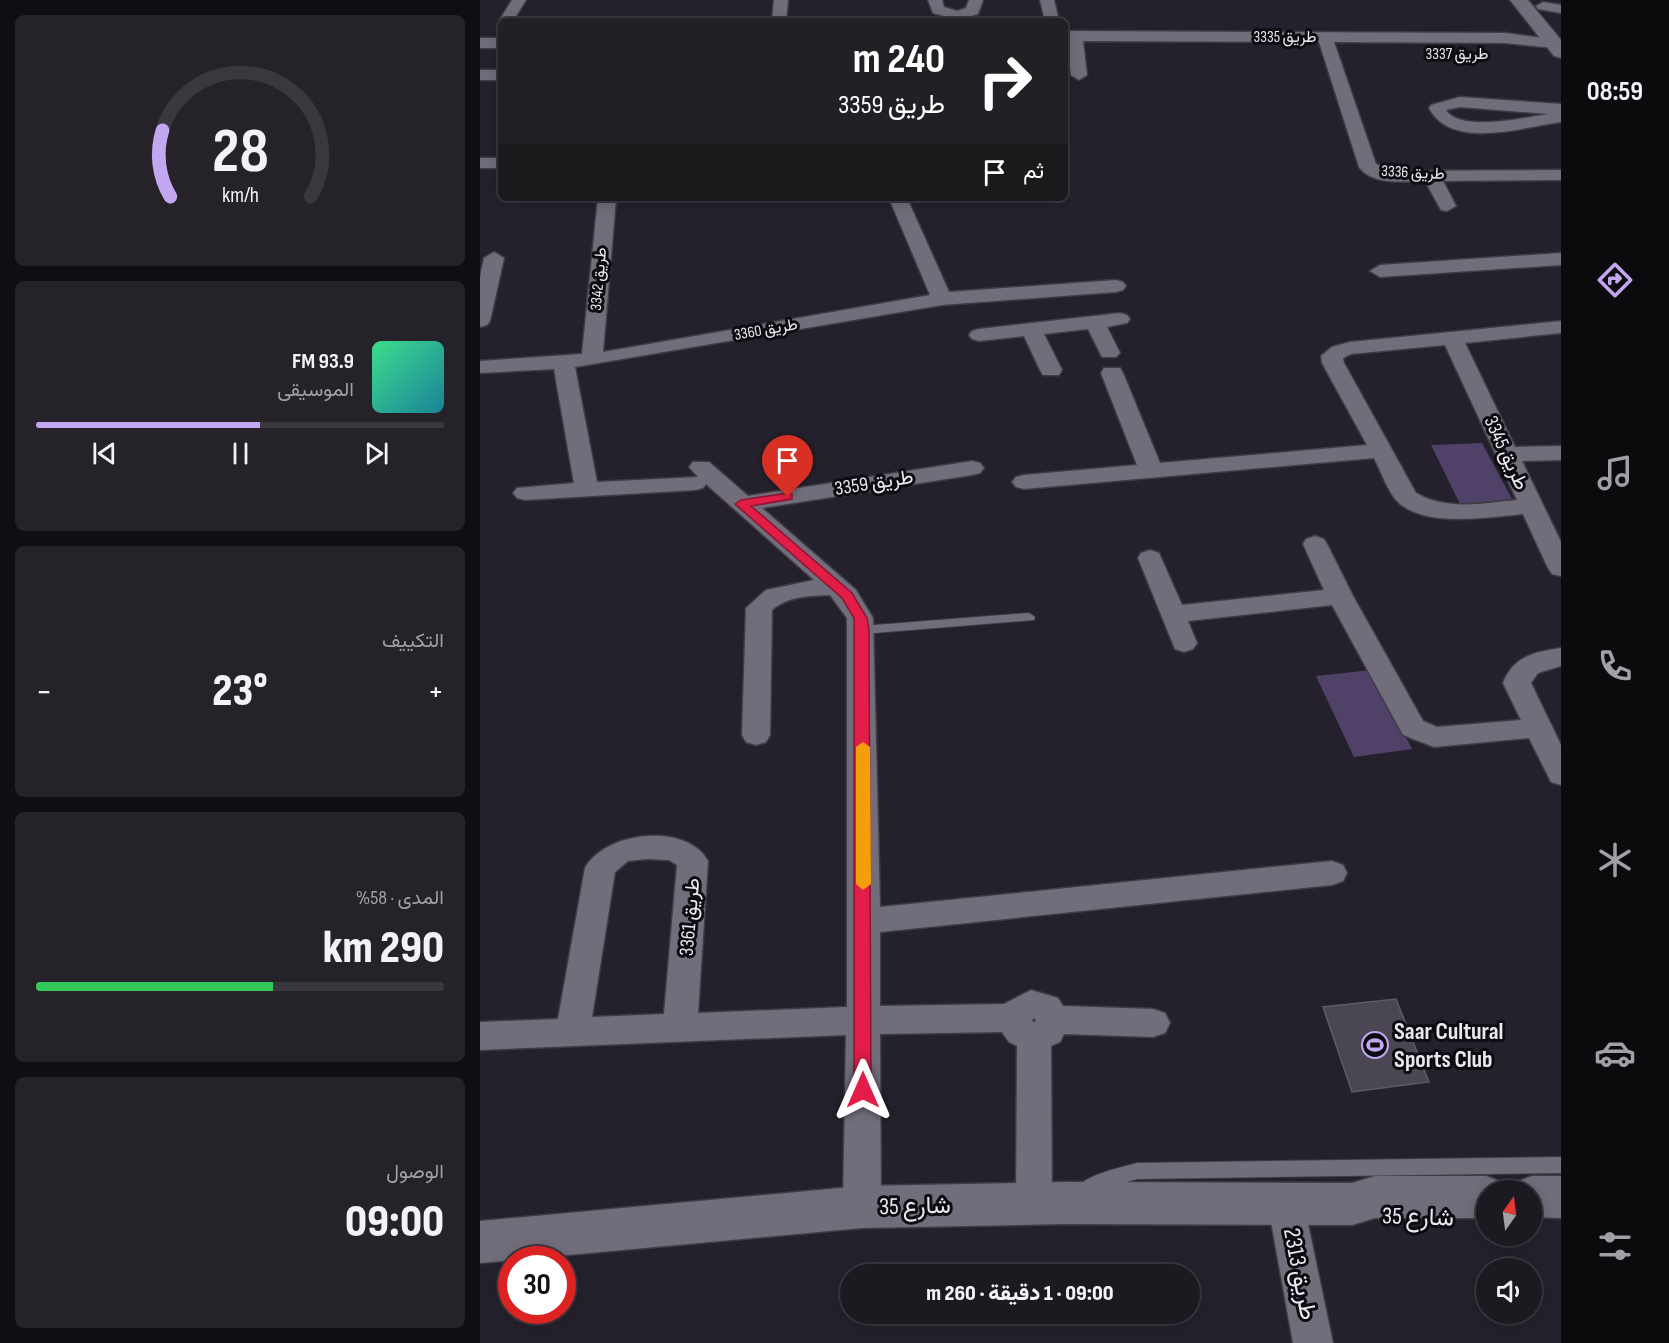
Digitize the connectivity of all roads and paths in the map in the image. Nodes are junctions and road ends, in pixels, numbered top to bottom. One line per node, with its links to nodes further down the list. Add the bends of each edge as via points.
1 (519, 0): 7 (street)
2 (781, 0): 8 (street)
3 (935, 0): 9 (street, via 938,10)
4 (976, 0): 10 (street, via 973,11)
5 (1047, 0): 11 (street)
6 (1519, 0): 12 (street)
7 (508, 18)
8 (779, 18)
9 (955, 18)
10 (959, 18)
11 (1051, 18)
12 (1553, 25): 15 (street, طريق 3335); 15 (street, طريق 3335); 16 (street, طريق 3337)
13 (1070, 36): 14 (street, طريق 3335); 19 (street)
14 (1325, 37): 15 (street, طريق 3335); 25 (street, طريق 3336, via 1368,167 1385,175)
15 (1505, 38)
16 (1445, 54)
17 (480, 75): 18 (street)
18 (498, 75)
19 (1079, 75)
20 (1561, 109): 21 (street, via 1495,103 1450,103 1437,108 1448,124 1460,127 1515,125)
21 (1561, 117)
22 (480, 163): 23 (street)
23 (498, 163)
24 (1561, 175): 25 (street, طريق 3336)
25 (1431, 176): 28 (street)
26 (607, 201): 43 (street, طريق 3342)
27 (899, 201): 34 (street)
28 (1447, 206)
29 (494, 258): 36 (street)
30 (1561, 259): 31 (street)
31 (1380, 270)
32 (1116, 286): 33 (street, طريق 3360)
33 (1040, 293): 34 (street, طريق 3360); 38 (street)
34 (942, 299): 43 (street, طريق 3360)
35 (1120, 319): 37 (street)
36 (480, 321)
37 (1095, 322): 38 (street); 52 (street)
38 (1061, 326): 40 (street)
39 (1561, 327): 42 (street)
40 (1031, 329): 41 (street); 46 (street)
41 (980, 335)
42 (1452, 338): 47 (street, via 1350,348 1332,356); 49 (street, طريق 3345)
43 (592, 360): 44 (street, طريق 3360)
44 (563, 362): 45 (street, طريق 3360); 54 (street)
45 (480, 367)
46 (1051, 370)
47 (1382, 450): 52 (street); 57 (street, via 1407,497 1424,508 1448,511)
48 (1561, 453): 49 (street)
49 (1511, 462): 51 (street); 57 (street, طريق 3345)
50 (972, 468): 56 (street, طريق 3359)
51 (1561, 469)
52 (1151, 470): 53 (street)
53 (1024, 482)
54 (587, 489): 55 (street); 56 (street, via 698,475)
55 (525, 493)
56 (741, 504): 61 (street)
57 (1531, 506): 60 (street, طريق 3345)
58 (1315, 544): 62 (street)
59 (1150, 558): 63 (street)
60 (1561, 568)
61 (836, 586): 65 (street, via 855,606); 69 (street, via 777,594 759,608)
62 (1340, 597): 63 (street); 68 (street, via 1413,728 1434,737)
63 (1173, 614): 66 (street)
64 (1029, 617): 65 (lane)
65 (862, 630): 72 (street)
66 (1184, 643)
67 (1561, 657): 68 (street, via 1532,663 1520,673 1517,683)
68 (1537, 728): 70 (street)
69 (756, 735)
70 (1561, 776)
71 (1332, 873): 72 (street)
72 (864, 921): 73 (street)
73 (863, 1020): 75 (street); 76 (street); 86 (street)
74 (1153, 1023): 75 (street)
75 (1034, 1025): 83 (street)
76 (680, 1027): 77 (street); 77 (street, طريق 3361, via 693,861 687,853 662,848 620,852 600,868)
77 (573, 1032): 78 (street)
78 (480, 1036)
79 (1561, 1165): 83 (lane, via 1137,1172)
80 (1476, 1197): 84 (street, شارع 35, via 1375,1197)
81 (1542, 1197): 82 (street)
82 (1561, 1197)
83 (1048, 1203): 85 (street, شارع 35); 86 (street, شارع 35)
84 (1352, 1204): 85 (street, شارع 35); 87 (street, شارع 35, via 1378,1218)
85 (1286, 1205): 91 (street, طريق 2313)
86 (862, 1208): 90 (street, شارع 35)
87 (1476, 1218)
88 (1542, 1218): 89 (street)
89 (1561, 1218)
90 (480, 1242)
91 (1313, 1343)

